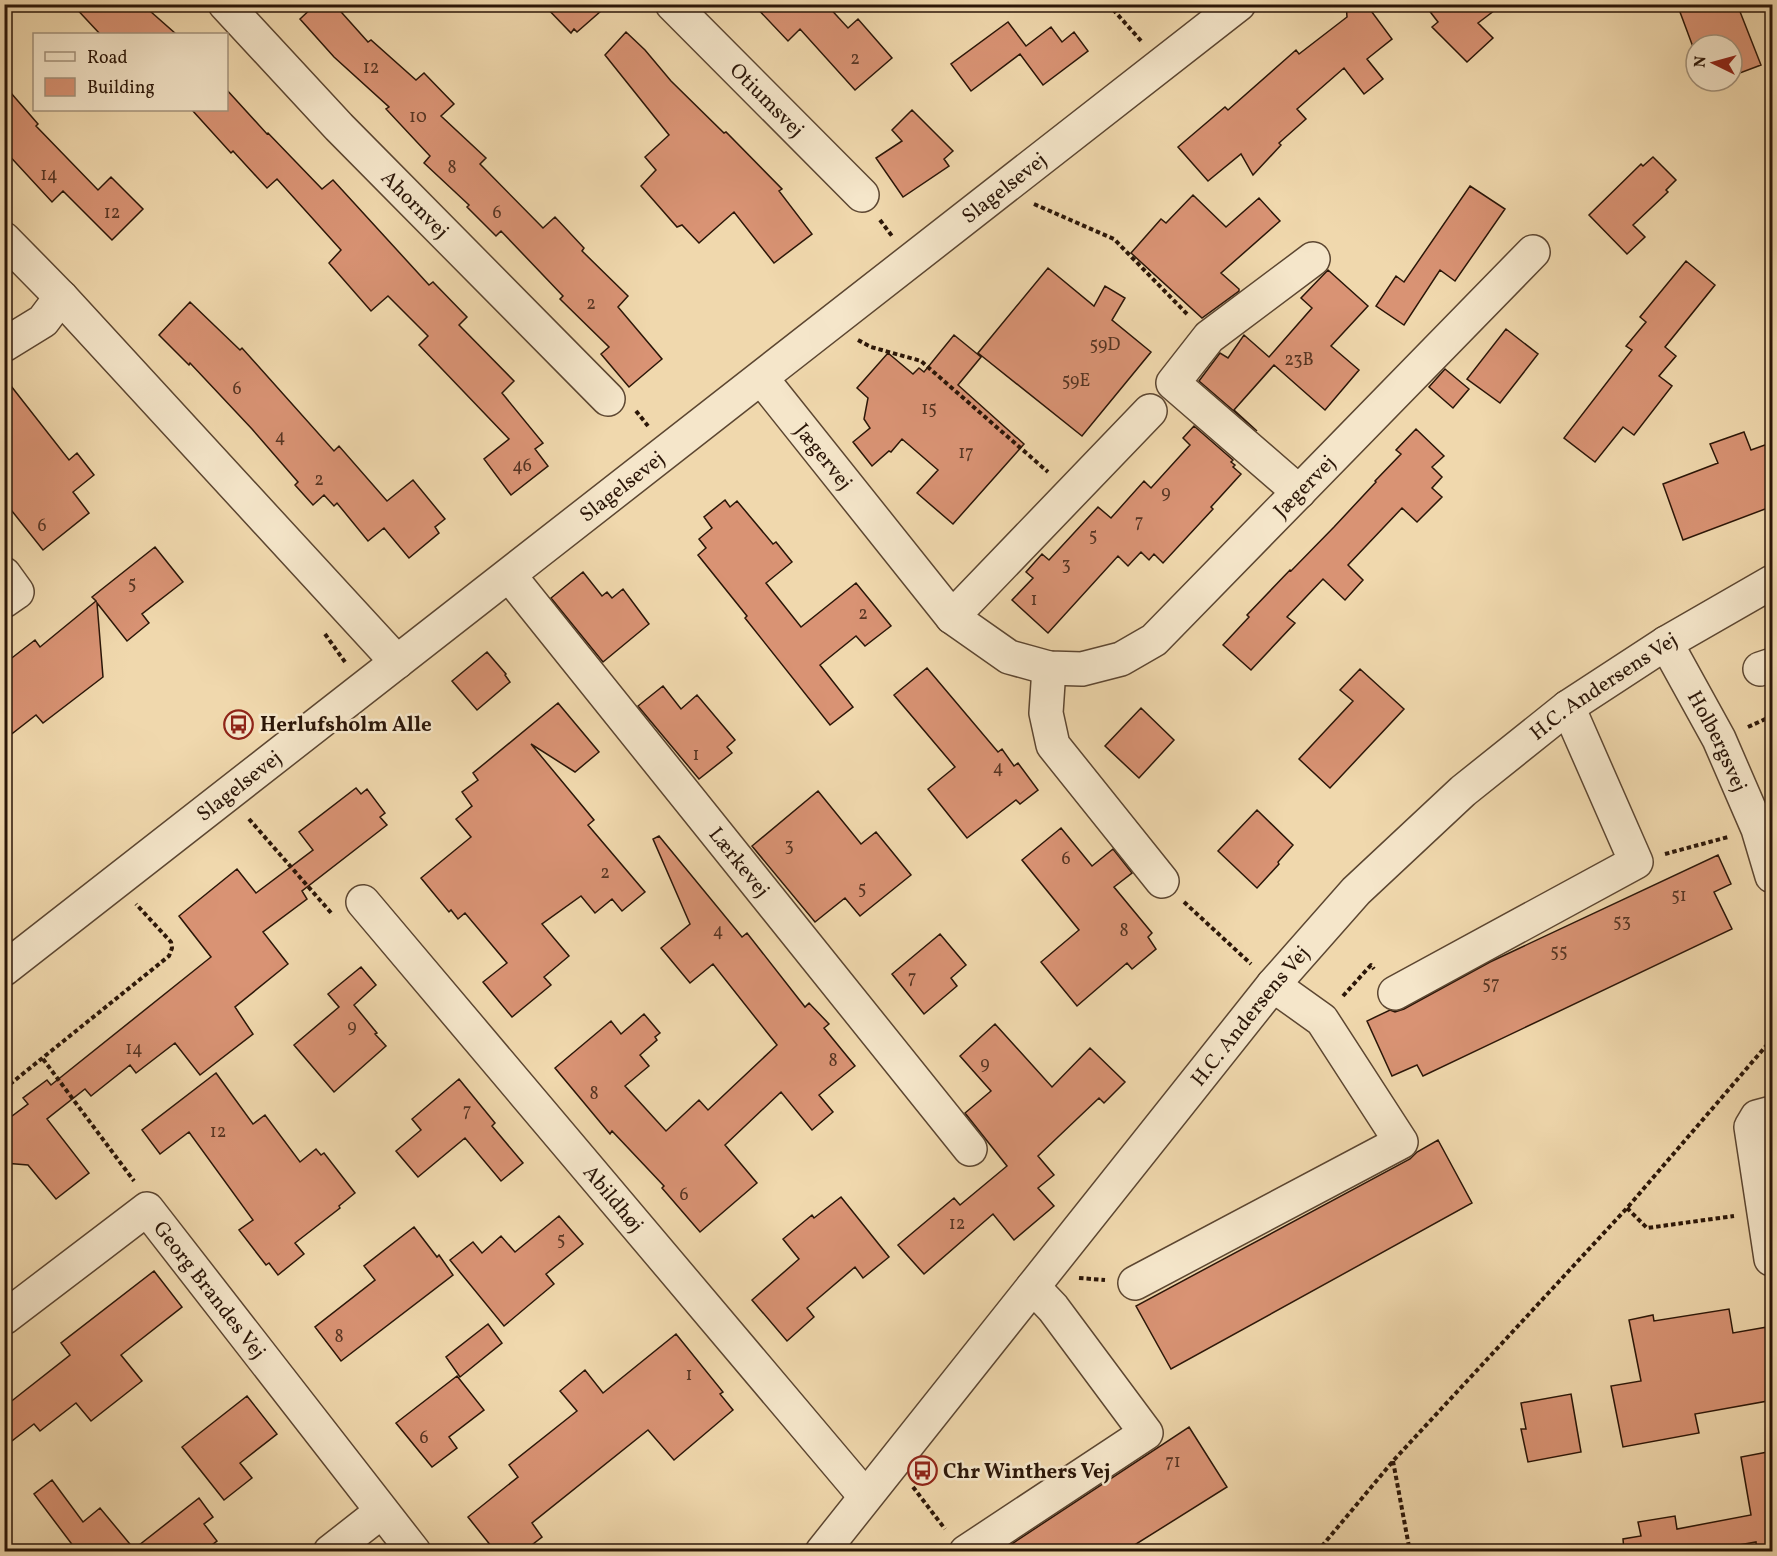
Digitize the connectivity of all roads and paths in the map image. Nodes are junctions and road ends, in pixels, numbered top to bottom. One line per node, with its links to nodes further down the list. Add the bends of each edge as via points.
1 (225, 4): 17 (street, Ahornvej, via 347,135)
2 (672, 4): 7 (street, Otiumsvej)
3 (1112, 4): 5 (path)
4 (1239, 4): 5 (street, Slagelsevej)
5 (1162, 64): 6 (street, Slagelsevej)
6 (1002, 189): 11 (street, Slagelsevej); 14 (path, via 1114,239)
7 (862, 195): 11 (path)
8 (4, 239): 12 (street)
9 (1533, 252): 21 (street, Jægervej)
10 (1313, 259): 14 (street)
11 (911, 261): 13 (street, Slagelsevej)
12 (61, 297): 15 (street, via 43,321); 28 (street)
13 (830, 325): 16 (street, Slagelsevej); 20 (path, via 871,347 921,361)
14 (1209, 337): 21 (street, via 1173,383)
15 (4, 345)
16 (762, 378): 19 (street, Slagelsevej); 26 (street, Jægervej)
17 (608, 399): 19 (path, via 620,392)
18 (1150, 411): 20 (street)
19 (669, 450): 23 (street, Slagelsevej)
20 (1072, 492): 26 (street)
21 (1299, 492): 29 (street, Jægervej, via 1154,640 1121,659 1082,669)
22 (4, 574): 25 (street, via 17,592)
23 (509, 575): 28 (street, Slagelsevej); 46 (street, Lærkevej)
24 (1773, 582): 27 (street, H.C. Andersens Vej)
25 (4, 602)
26 (952, 617): 29 (street, Jægervej, via 1009,657)
27 (1666, 644): 30 (street, H.C. Andersens Vej); 32 (street, Holbergsvej, via 1719,739)
28 (397, 662): 31 (street, Slagelsevej)
29 (1049, 668): 36 (street, via 1046,713 1053,745)
30 (1568, 707): 33 (street); 39 (street, H.C. Andersens Vej, via 1463,791 1356,891)
31 (227, 795): 35 (street, Slagelsevej); 37 (path, via 334,916)
32 (1758, 830): 33 (path); 34 (street, Holbergsvej)
33 (1636, 862): 40 (street)
34 (1773, 876)
35 (116, 881): 38 (street, Slagelsevej); 43 (path, via 171,942 169,956)
36 (1162, 881): 39 (path)
37 (363, 902): 56 (street, Abildhøj)
38 (4, 969)
39 (1273, 985): 41 (street); 52 (street, H.C. Andersens Vej)
40 (1395, 993): 41 (path, via 1371,965)
41 (1322, 1020): 51 (street, via 1401,1142)
42 (1773, 1039): 47 (path)
43 (43, 1059): 44 (path); 48 (path, via 147,1198)
44 (4, 1089)
45 (1773, 1113): 49 (street, via 1757,1116 1751,1126)
46 (970, 1149)
47 (1627, 1208): 49 (path, via 1647,1228); 55 (path)
48 (147, 1209): 53 (street, Georg Brandes Vej); 57 (street, Georg Brandes Vej)
49 (1763, 1212): 50 (street)
50 (1773, 1258)
51 (1136, 1283): 52 (path, via 1078,1278)
52 (1043, 1298): 54 (street, H.C. Andersens Vej); 58 (street, via 1146,1433)
53 (4, 1318)
54 (893, 1460): 56 (street, H.C. Andersens Vej); 58 (path)
55 (1393, 1461): 62 (path); 63 (path)
56 (865, 1496): 61 (street, H.C. Andersens Vej)
57 (381, 1512): 59 (street); 60 (street, Georg Brandes Vej)
58 (957, 1542)
59 (330, 1551)
60 (414, 1551)
61 (822, 1551)
62 (1317, 1551)
63 (1410, 1551)

